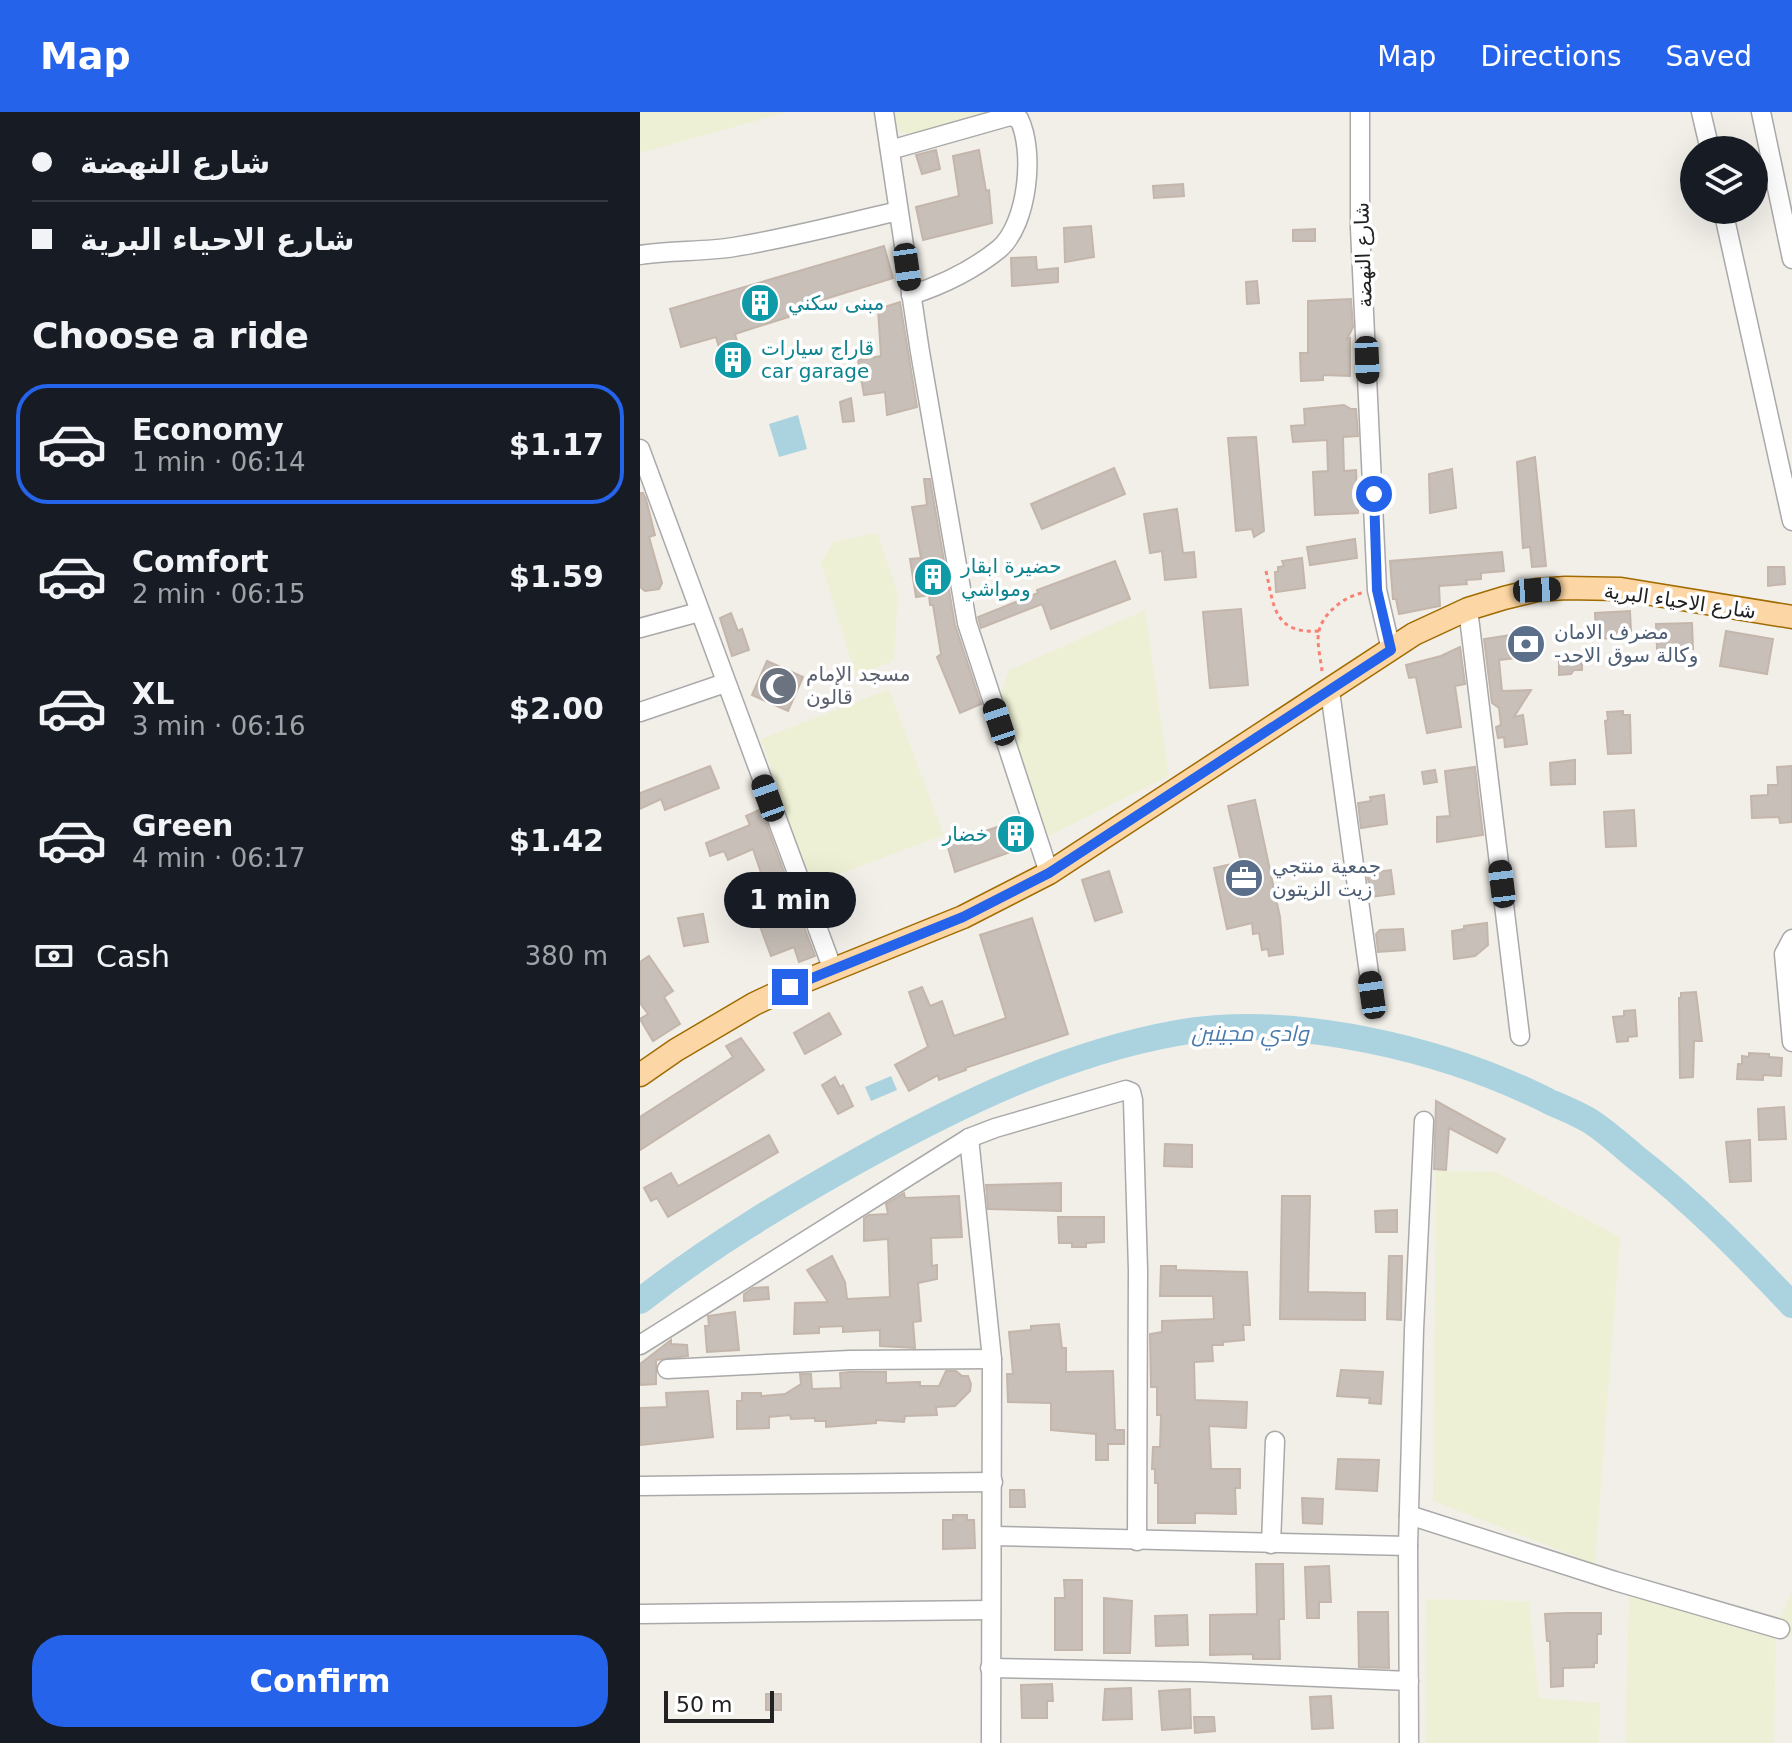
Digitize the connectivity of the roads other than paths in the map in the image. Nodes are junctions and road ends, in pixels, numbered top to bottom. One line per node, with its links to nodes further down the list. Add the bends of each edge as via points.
1 (884, 112): 6 (street)
2 (1360, 112): 19 (street, شارع النهضة, via 1360,228 1377,590)
3 (1701, 112): 5 (street)
4 (1761, 112): 10 (street)
5 (1707, 136)
6 (890, 150): 7 (street); 11 (street, via 1010,116 1023,127 1029,173 1025,199 1008,239 938,287)
7 (898, 211): 9 (street, via 736,246); 11 (street)
8 (1726, 224): 14 (street)
9 (640, 255)
10 (1792, 259)
11 (911, 295): 23 (street, via 967,623)
12 (640, 449): 13 (street)
13 (646, 487): 16 (street)
14 (1792, 521)
15 (1468, 609): 17 (main road, شارع الاحياء البرية, via 1537,590 1591,588); 19 (main road, شارع الاحياء البرية); 27 (street)
16 (699, 612): 18 (street); 20 (street)
17 (1792, 617)
18 (640, 628)
19 (1391, 650): 21 (main road, شارع الاحياء البرية)
20 (725, 683): 22 (street); 25 (street)
21 (1328, 693): 23 (main road, شارع الاحياء البرية); 26 (street)
22 (640, 712)
23 (1049, 873): 25 (main road, شارع الاحياء البرية, via 963,917)
24 (1792, 939): 28 (street, via 1784,954)
25 (833, 970): 29 (main road, شارع الاحياء البرية, via 754,1004)
26 (1372, 995)
27 (1520, 1036)
28 (1792, 1042)
29 (640, 1075)
30 (1424, 1121): 38 (street)
31 (969, 1138): 32 (street); 33 (street); 40 (street, via 1131,1092 1138,1270)
32 (640, 1345)
33 (992, 1359): 34 (street); 36 (street)
34 (667, 1369)
35 (1275, 1441): 41 (street)
36 (993, 1482): 37 (street); 39 (street)
37 (640, 1486)
38 (1409, 1515): 42 (street); 45 (street)
39 (993, 1536): 40 (street); 43 (street)
40 (1137, 1541): 41 (street)
41 (1271, 1544): 42 (street)
42 (1408, 1546): 47 (street)
43 (991, 1610): 44 (street); 46 (street)
44 (640, 1614)
45 (1780, 1629)
46 (990, 1668): 47 (street); 48 (street)
47 (1409, 1681): 49 (street)
48 (991, 1743)
49 (1409, 1743)

